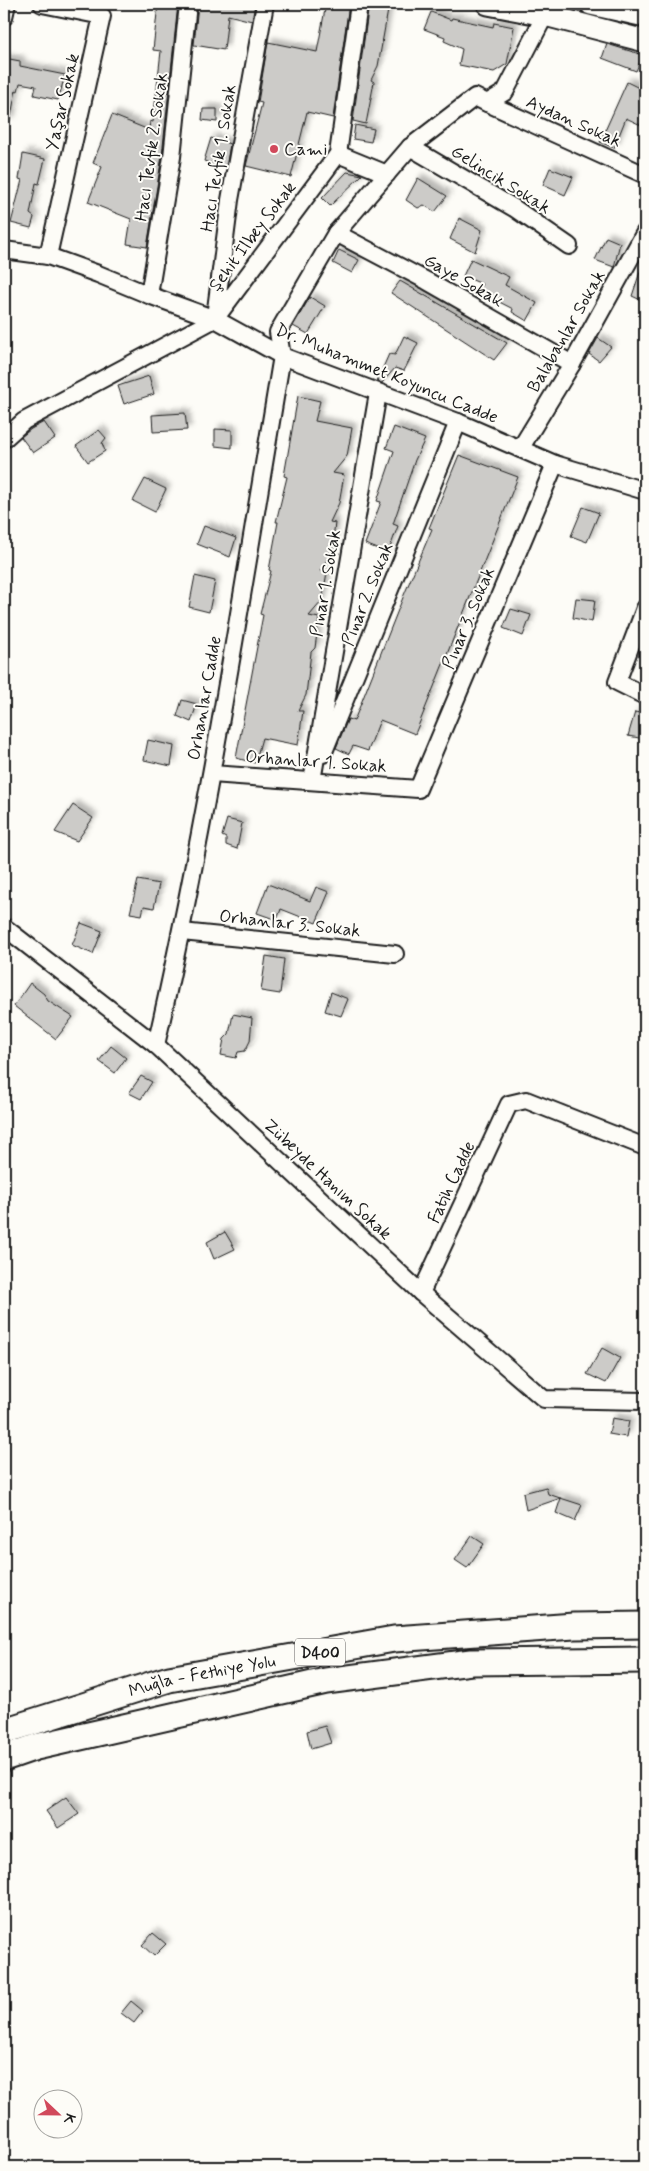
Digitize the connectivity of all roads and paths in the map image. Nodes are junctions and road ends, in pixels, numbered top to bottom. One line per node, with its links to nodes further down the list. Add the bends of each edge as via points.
1 (6, 4): 10 (street)
2 (42, 4): 21 (street, Yaşar Sokak, via 102,16)
3 (188, 4): 22 (street, Hacı Tevfik 2. Sokak, via 172,156)
4 (265, 4): 23 (street, Hacı Tevfik 1. Sokak, via 230,200)
5 (359, 4): 14 (street, Şehit İlbey Sokak)
6 (488, 4): 8 (main road)
7 (591, 4): 9 (main road)
8 (545, 16): 11 (main road); 12 (street, via 505,92)
9 (645, 16)
10 (4, 18)
11 (645, 41)
12 (487, 103): 13 (street, Orhanlar Cadde, via 474,98); 16 (street, Aydan Sokak)
13 (410, 147): 15 (street, Orhanlar Cadde); 19 (street, Gelincik Sokak, via 514,208)
14 (338, 154): 15 (street); 23 (street, Şehit İlbey Sokak)
15 (387, 174): 18 (street, Orhanlar Cadde)
16 (645, 175)
17 (645, 232): 25 (street, Balabanlar Sokak)
18 (336, 233): 24 (street, Orhanlar Cadde, via 278,332); 25 (street, Gaye Sokak)
19 (569, 246)
20 (4, 250): 21 (street, Dr. Muhammet Koyuncu Cadde)
21 (48, 256): 22 (street, Dr. Muhammet Koyuncu Cadde)
22 (149, 296): 23 (street, Dr. Muhammet Koyuncu Cadde)
23 (215, 319): 24 (street, Dr. Muhammet Koyuncu Cadde); 28 (street, via 24,421)
24 (282, 356): 26 (street, Dr. Muhammet Koyuncu Cadde); 34 (street, Orhanlar Cadde)
25 (572, 364): 29 (street, Balabanlar Sokak)
26 (378, 392): 27 (street, Dr. Muhammet Koyuncu Cadde); 35 (street, Pınar 1. Sokak)
27 (458, 422): 29 (street, Dr. Muhammet Koyuncu Cadde); 35 (street, Pınar 2. Sokak)
28 (4, 439)
29 (520, 449): 30 (street, Dr. Muhammet Koyuncu Cadde)
30 (555, 464): 31 (street, Dr. Muhammet Koyuncu Cadde); 36 (street, Pınar 3. Sokak)
31 (645, 491)
32 (645, 608): 33 (street, via 617,682)
33 (645, 696)
34 (212, 774): 35 (street, Orhanlar 1. Sokak); 38 (street, Orhanlar Cadde)
35 (312, 781): 36 (street, Orhanlar 1. Sokak)
36 (418, 788)
37 (4, 927): 40 (street, Zübeyde Hanım Sokak)
38 (182, 932): 39 (street, Orhanlar 3. Sokak); 40 (street, Orhanlar Cadde)
39 (394, 954)
40 (156, 1045): 42 (street, Zübeyde Hanım Sokak)
41 (645, 1147): 42 (street, Fatih Cadde, via 526,1100 509,1104)
42 (421, 1292): 43 (street, Zübeyde Hanım Sokak, via 544,1399)
43 (645, 1401)
44 (645, 1625): 46 (highway, Muğla - Fethiye Yolu / D400, via 574,1626 394,1639 169,1679)
45 (645, 1660): 47 (highway, Muğla - Fethiye Yolu / D400, via 471,1662 326,1680 36,1747)
46 (4, 1731)
47 (4, 1758)

